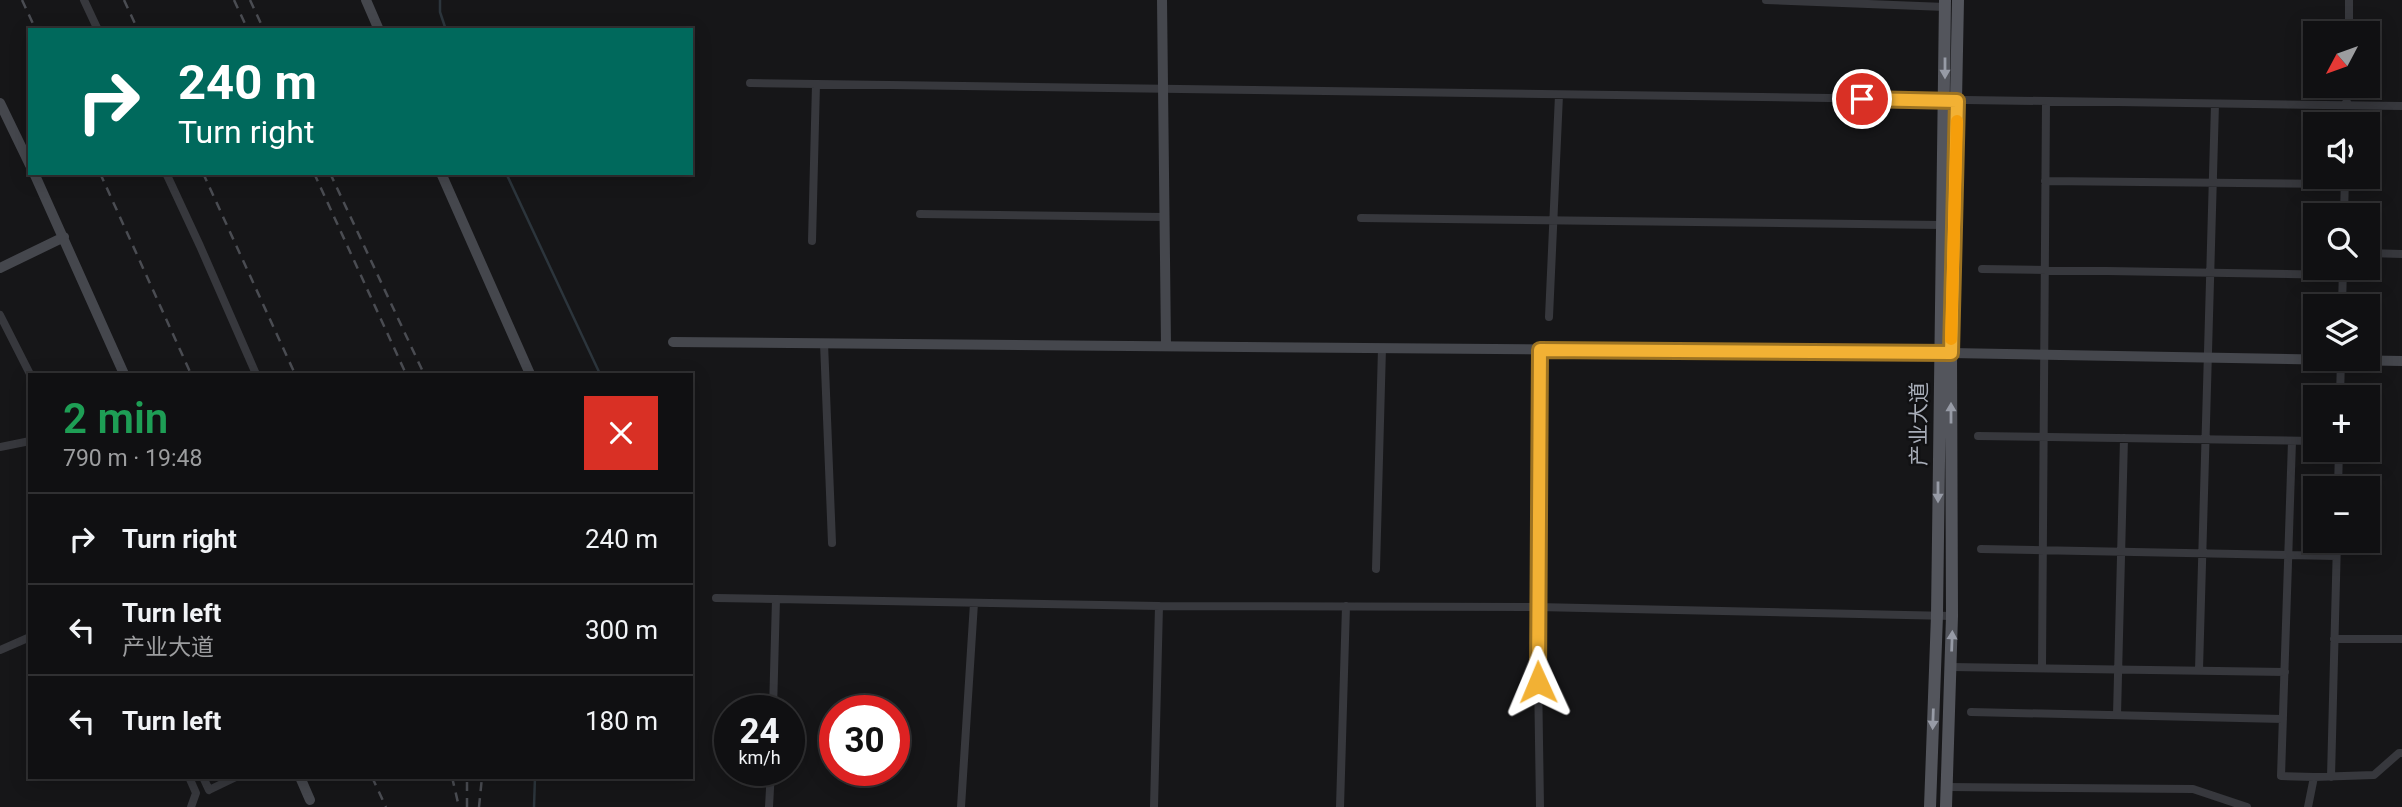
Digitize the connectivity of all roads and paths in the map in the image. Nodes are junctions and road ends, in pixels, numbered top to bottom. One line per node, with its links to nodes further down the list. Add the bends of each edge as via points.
1 (84, 0): 9 (street)
2 (366, 0): 10 (street)
3 (1162, 0): 13 (street)
4 (1766, 0): 7 (street)
5 (1958, 0): 16 (main road, 产业大道)
6 (2349, 0): 8 (street)
7 (1945, 4): 16 (main road, 产业大道, one-way to 16)
8 (2348, 21)
9 (97, 28)
10 (378, 28)
11 (750, 83): 12 (street)
12 (816, 84): 13 (street); 36 (street)
13 (1163, 89): 14 (street); 31 (street)
14 (1559, 95): 16 (street); 33 (street)
15 (2347, 98): 20 (street)
16 (1951, 101): 17 (street); 34 (main road, 产业大道); 51 (main road, 产业大道)
17 (2046, 102): 19 (street); 27 (street)
18 (0, 103): 23 (street)
19 (2215, 104): 20 (street); 29 (street)
20 (2347, 106): 21 (street); 22 (street)
21 (2402, 106)
22 (2347, 112)
23 (28, 161)
24 (35, 175): 35 (street)
25 (167, 175): 59 (street)
26 (442, 175): 60 (street)
27 (2045, 181): 29 (street); 41 (street)
28 (2303, 181): 29 (street)
29 (2213, 183): 43 (street)
30 (920, 214): 31 (street)
31 (1164, 217): 48 (street)
32 (1361, 218): 33 (street)
33 (1553, 220): 34 (street); 45 (street)
34 (1942, 225): 51 (main road, 产业大道)
35 (64, 237): 39 (street); 58 (street)
36 (812, 242)
37 (2380, 253): 38 (street)
38 (2402, 254)
39 (0, 268)
40 (1982, 270): 41 (street)
41 (2045, 270): 43 (street); 52 (street)
42 (2303, 272): 43 (street)
43 (2210, 273): 53 (street)
44 (0, 315): 57 (street)
45 (1549, 317)
46 (673, 342): 47 (street)
47 (824, 343): 48 (street); 69 (street)
48 (1166, 346): 49 (street)
49 (1382, 348): 50 (street); 77 (street)
50 (1540, 350): 51 (street); 83 (street)
51 (1945, 353): 52 (street); 84 (main road, 产业大道, one-way to 84); 85 (main road, 产业大道, one-way to 51)
52 (2044, 355): 53 (street); 62 (street)
53 (2208, 358): 54 (street); 64 (street)
54 (2303, 359)
55 (2380, 360): 56 (street)
56 (2402, 361)
57 (29, 373)
58 (124, 373)
59 (256, 373)
60 (530, 373)
61 (1978, 436): 62 (street)
62 (2043, 437): 63 (street); 71 (street)
63 (2124, 439): 64 (street); 72 (street)
64 (2206, 440): 66 (street); 73 (street)
65 (28, 441): 68 (street)
66 (2292, 441): 67 (street); 75 (street)
67 (2303, 441)
68 (0, 447)
69 (832, 543)
70 (1981, 550): 71 (street)
71 (2042, 551): 72 (street); 91 (street)
72 (2121, 552): 73 (street); 92 (street)
73 (2203, 553): 75 (street); 93 (street)
74 (2336, 553): 76 (street)
75 (2289, 555): 76 (street); 94 (street)
76 (2336, 556): 87 (street)
77 (1376, 569)
78 (716, 598): 79 (street)
79 (776, 599): 80 (street); 95 (street)
80 (974, 603): 81 (street); 111 (street)
81 (1159, 606): 82 (street); 112 (street)
82 (1346, 606): 83 (street); 113 (street)
83 (1537, 607): 84 (street); 114 (street)
84 (1937, 615): 85 (street); 115 (main road, 产业大道, one-way to 115)
85 (1952, 616): 90 (main road, 产业大道, one-way to 85)
86 (28, 638): 89 (street)
87 (2334, 639): 88 (street); 100 (street)
88 (2402, 639)
89 (0, 650)
90 (1951, 667): 91 (street); 107 (main road, 产业大道)
91 (2042, 668): 92 (street)
92 (2118, 669): 93 (street); 97 (street)
93 (2199, 670): 94 (street)
94 (2285, 671): 98 (street)
95 (773, 695)
96 (1971, 712): 97 (street)
97 (2116, 715): 98 (street)
98 (2283, 719): 101 (street, via 2281,776)
99 (2402, 753): 100 (street, via 2374,775)
100 (2332, 776): 101 (street)
101 (2314, 777): 118 (street)
102 (190, 779): 109 (street, via 196,793)
103 (205, 779): 104 (street, via 209,790)
104 (232, 779)
105 (301, 779): 108 (street)
106 (770, 786): 110 (street)
107 (1947, 787): 116 (main road, 产业大道); 117 (street, via 2193,789)
108 (310, 800)
109 (191, 807)
110 (769, 807)
111 (961, 807)
112 (1154, 807)
113 (1340, 807)
114 (1540, 807)
115 (1930, 807)
116 (1946, 807)
117 (2247, 807)
118 (2308, 807)

